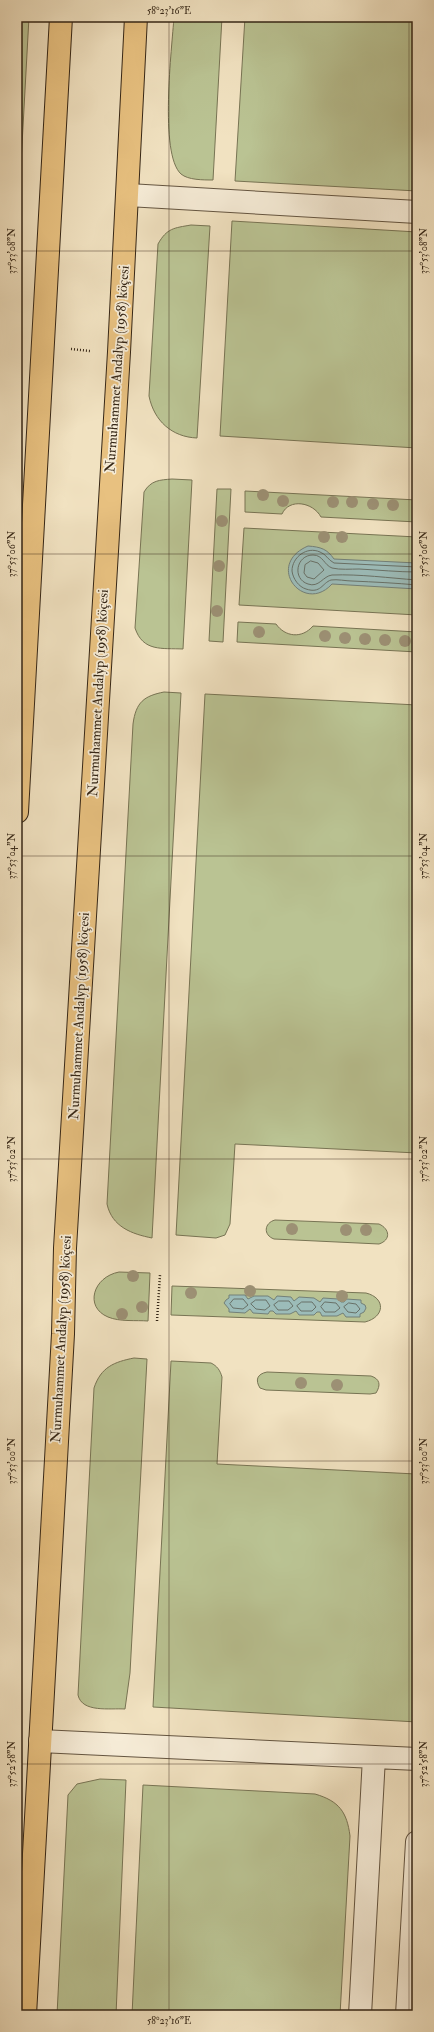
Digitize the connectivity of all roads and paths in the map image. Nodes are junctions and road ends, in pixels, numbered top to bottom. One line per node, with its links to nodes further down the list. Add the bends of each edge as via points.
1 (61, 17): 5 (main road)
2 (136, 17): 3 (main road, Nurmuhammet Andalyp (1958) köçesi)
3 (128, 195): 4 (street); 6 (main road, Nurmuhammet Andalyp (1958) köçesi)
4 (417, 212)
5 (43, 348): 6 (path); 7 (main road)
6 (119, 352): 10 (main road, Nurmuhammet Andalyp (1958) köçesi, via 65,1248)
7 (17, 812)
8 (160, 1275): 9 (path)
9 (157, 1321)
10 (40, 1741): 11 (street); 14 (main road, Nurmuhammet Andalyp (1958) köçesi)
11 (374, 1757): 12 (street); 15 (street)
12 (417, 1759)
13 (417, 1842): 16 (street)
14 (24, 2015)
15 (360, 2015)
16 (407, 2015)

